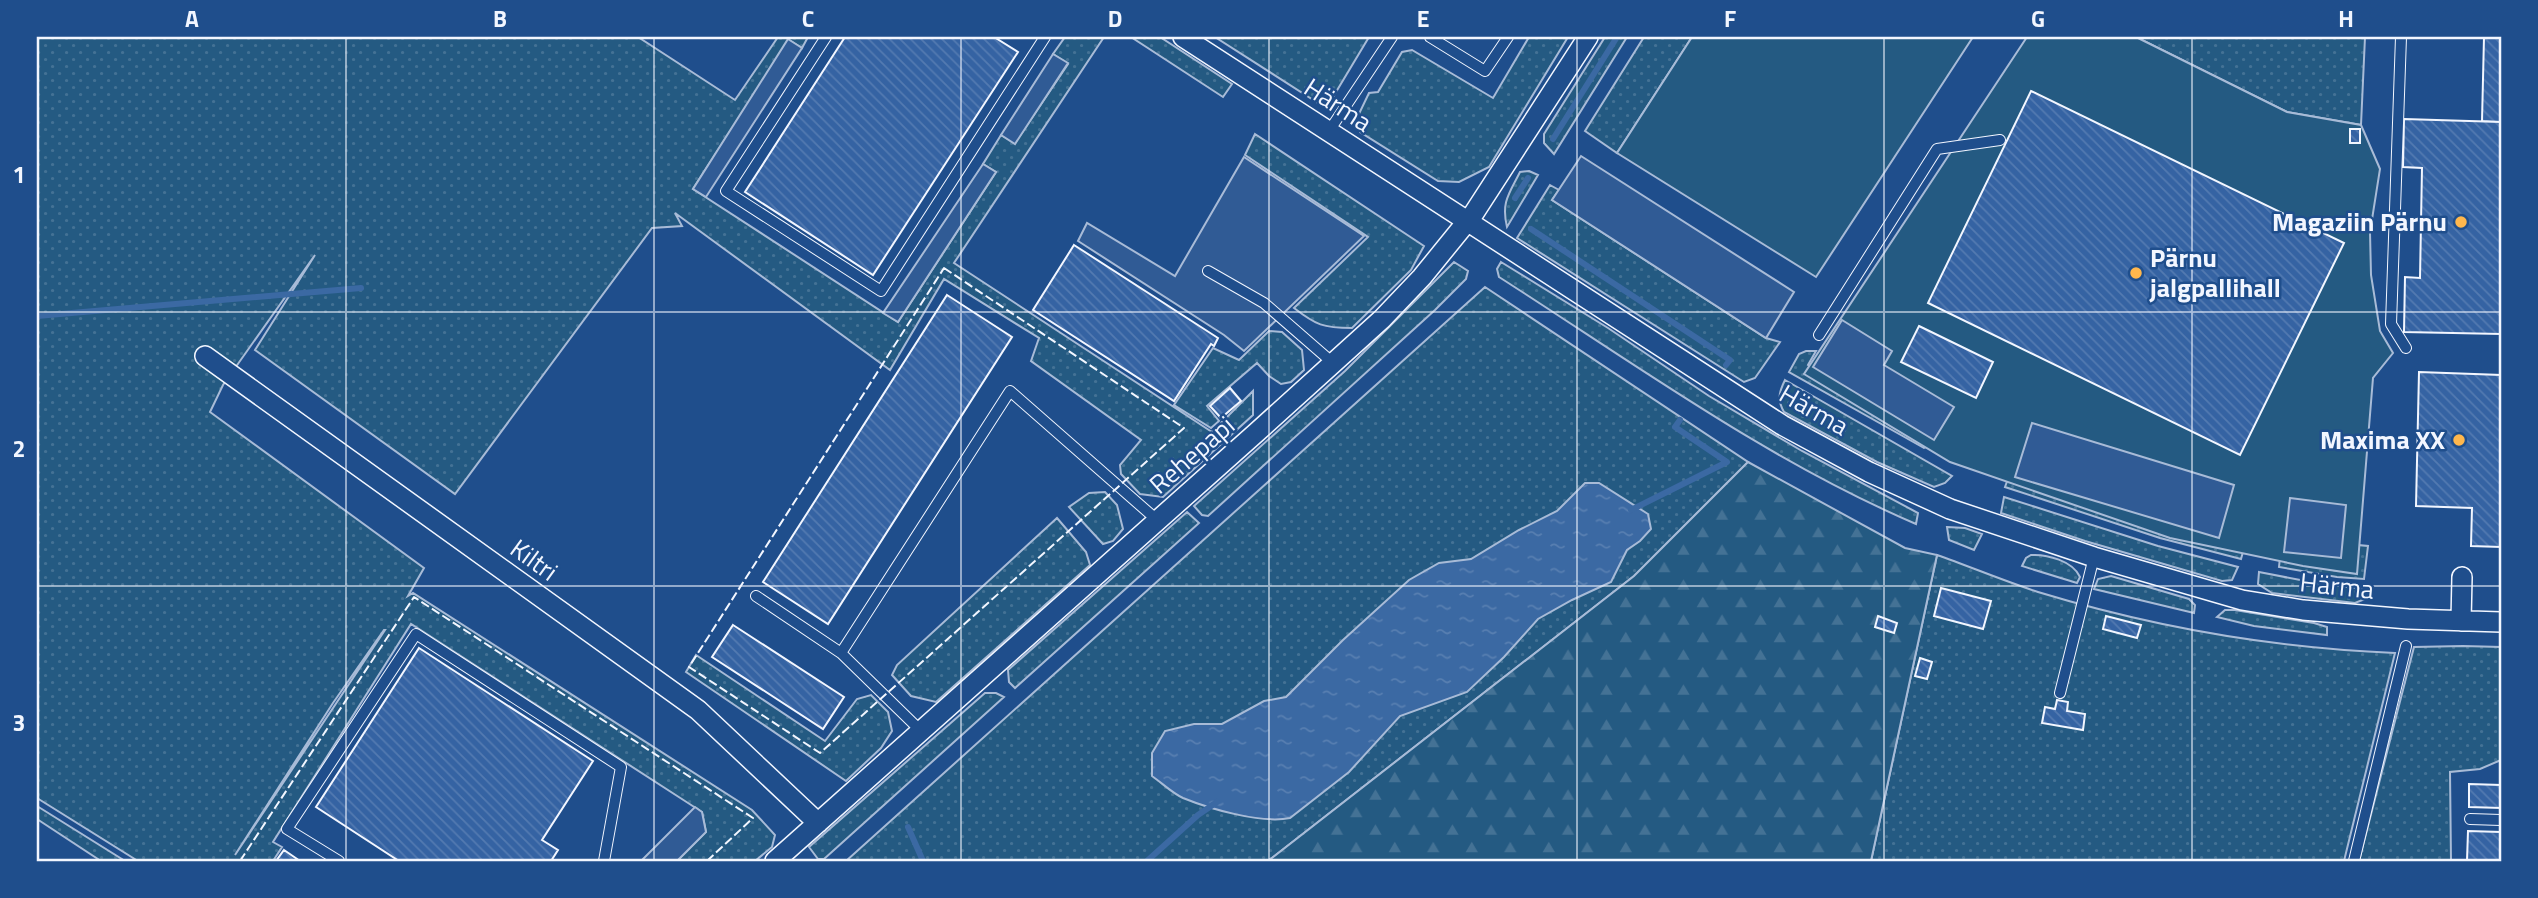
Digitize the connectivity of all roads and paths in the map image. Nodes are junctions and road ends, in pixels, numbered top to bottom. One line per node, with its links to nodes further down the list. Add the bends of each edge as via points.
1 (826, 37): 2 (lane, via 726,191 881,291)
2 (1045, 37)
3 (1184, 37): 9 (street, Härma)
4 (1392, 37): 9 (lane)
5 (1430, 37): 6 (lane, via 1485,71)
6 (1508, 37)
7 (1588, 37): 11 (street, Rehepapi)
8 (2401, 37): 14 (lane, via 2391,324)
9 (1329, 131): 11 (street, Härma)
10 (2000, 140): 13 (lane, via 1937,149)
11 (1468, 221): 16 (street, Rehepapi, via 1422,276); 18 (street, Härma, via 1782,425 1858,466 1950,509)
12 (1208, 271): 16 (lane, via 1264,303)
13 (1819, 335)
14 (2406, 348)
15 (205, 356): 29 (street, Kiltri, via 698,710)
16 (1334, 363): 17 (street, Rehepapi)
17 (1157, 520): 24 (lane, via 1010,391); 26 (street, Rehepapi)
18 (2094, 557): 21 (street, Härma, via 2242,600 2303,610); 25 (lane)
19 (2462, 577): 21 (street)
20 (756, 596): 24 (lane)
21 (2461, 621): 22 (street, Härma)
22 (2501, 622)
23 (2406, 646): 33 (lane)
24 (841, 653): 26 (lane)
25 (2060, 693)
26 (921, 731): 29 (street, Rehepapi)
27 (2470, 819): 28 (lane)
28 (2501, 820)
29 (818, 823): 32 (street, Rehepapi)
30 (339, 861): 31 (lane, via 287,829 416,634 621,767)
31 (604, 861)
32 (775, 861)
33 (2354, 861)

